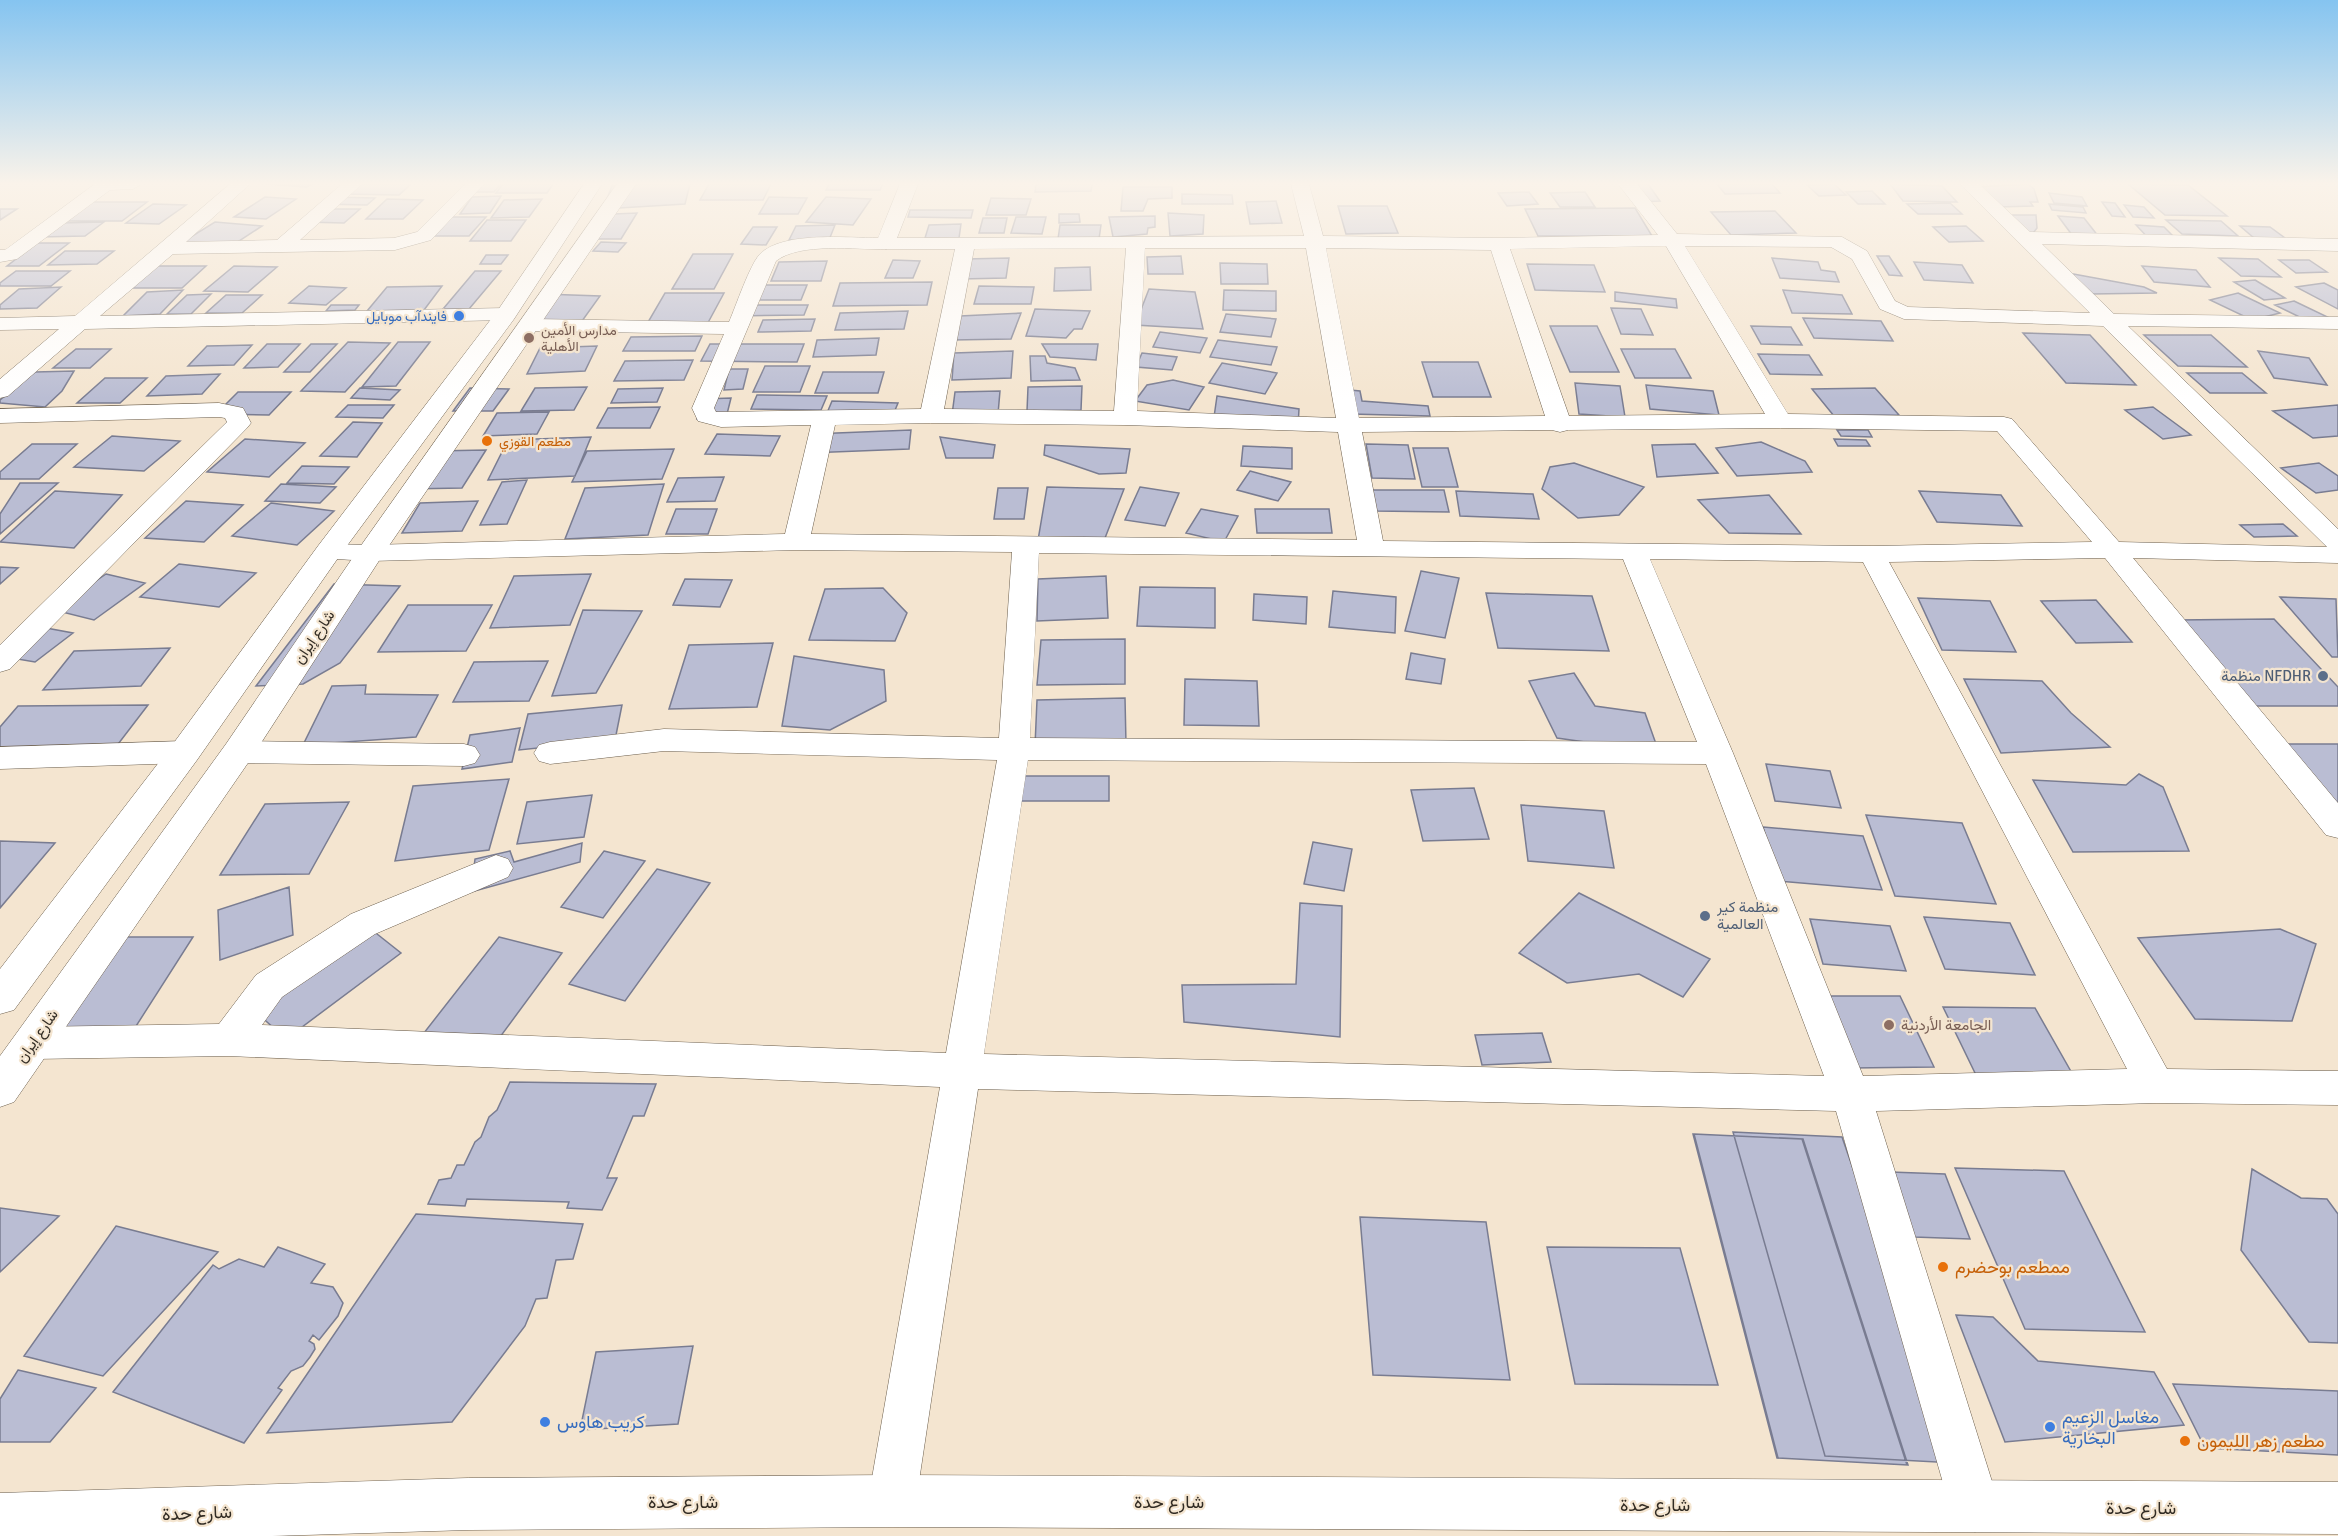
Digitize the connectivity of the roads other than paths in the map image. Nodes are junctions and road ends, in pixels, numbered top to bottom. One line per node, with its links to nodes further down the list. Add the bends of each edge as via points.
1 (161, 256): 14 (street)
2 (553, 256): 12 (street, شارع إيران)
3 (570, 256): 12 (street, شارع إيران)
4 (770, 256): 17 (street)
5 (964, 256): 20 (street)
6 (1135, 256): 22 (street)
7 (1318, 256): 24 (street)
8 (1503, 256): 25 (street)
9 (1681, 256): 23 (street)
10 (1860, 256): 13 (street, via 1887,305 1904,313)
11 (2044, 256): 13 (street)
12 (518, 320): 14 (street); 17 (street); 32 (street, شارع إيران); 33 (street, شارع إيران)
13 (2110, 320): 15 (street); 28 (street)
14 (80, 321): 16 (street); 18 (street)
15 (2338, 323)
16 (0, 324)
17 (738, 328): 21 (street, via 703,408 706,416 721,420)
18 (0, 391)
19 (0, 416): 36 (street, via 219,410 235,413 239,423)
20 (932, 416): 21 (street); 22 (street)
21 (825, 417): 26 (street)
22 (1125, 418): 24 (street)
23 (1781, 421): 25 (street); 30 (street, via 2004,424)
24 (1350, 425): 25 (street); 29 (street)
25 (1560, 425)
26 (795, 542): 27 (street); 33 (street)
27 (1026, 543): 29 (street); 37 (street)
28 (2338, 543)
29 (1371, 548): 31 (street)
30 (2112, 550): 34 (street); 35 (street); 44 (street)
31 (1633, 551): 34 (street); 41 (street)
32 (328, 552): 33 (street); 38 (street, شارع إيران)
33 (370, 553): 39 (street, شارع إيران)
34 (1872, 554): 50 (street)
35 (2338, 555)
36 (0, 662)
37 (1014, 749): 40 (street, via 664,740); 41 (street); 49 (street)
38 (186, 752): 43 (street); 46 (street, شارع إيران)
39 (238, 752): 42 (street); 48 (street, شارع إيران)
40 (550, 753)
41 (1717, 753): 53 (street)
42 (464, 754)
43 (0, 758)
44 (2338, 826)
45 (496, 868): 47 (street, via 363,924 269,986)
46 (0, 998)
47 (229, 1040): 48 (street); 49 (street)
48 (32, 1043): 52 (street, شارع إيران)
49 (962, 1071): 53 (street); 54 (street)
50 (2156, 1086): 51 (street); 53 (street)
51 (2338, 1088)
52 (0, 1089)
53 (1851, 1094): 55 (street)
54 (892, 1501): 55 (street, شارع حدة); 57 (street, شارع حدة, via 468,1504)
55 (1975, 1507): 56 (street, شارع حدة)
56 (2338, 1508)
57 (0, 1519)

